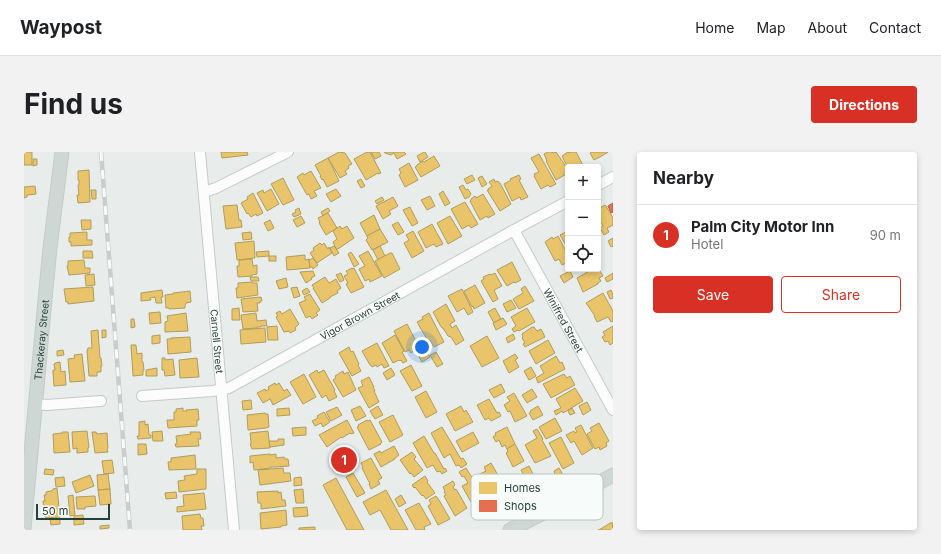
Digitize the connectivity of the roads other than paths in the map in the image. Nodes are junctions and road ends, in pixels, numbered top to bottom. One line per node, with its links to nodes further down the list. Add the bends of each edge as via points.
1 (62, 152): 12 (main road, Thackeray Street)
2 (200, 152): 6 (street, Carnell Street)
3 (288, 152): 6 (street, via 213,190)
4 (613, 177): 5 (street)
5 (601, 183)
6 (204, 192): 9 (street, Carnell Street)
7 (565, 203): 8 (street, Vigor Brown Street)
8 (514, 230): 9 (street, Vigor Brown Street, via 229,388); 13 (street, Winifred Street)
9 (222, 389): 10 (street, Vigor Brown Street); 18 (street, Carnell Street)
10 (142, 396)
11 (101, 401): 12 (street)
12 (35, 404): 17 (main road, Thackeray Street)
13 (613, 410)
14 (613, 475): 15 (main road)
15 (603, 480)
16 (529, 520): 19 (main road)
17 (24, 529)
18 (234, 530)
19 (510, 530)

